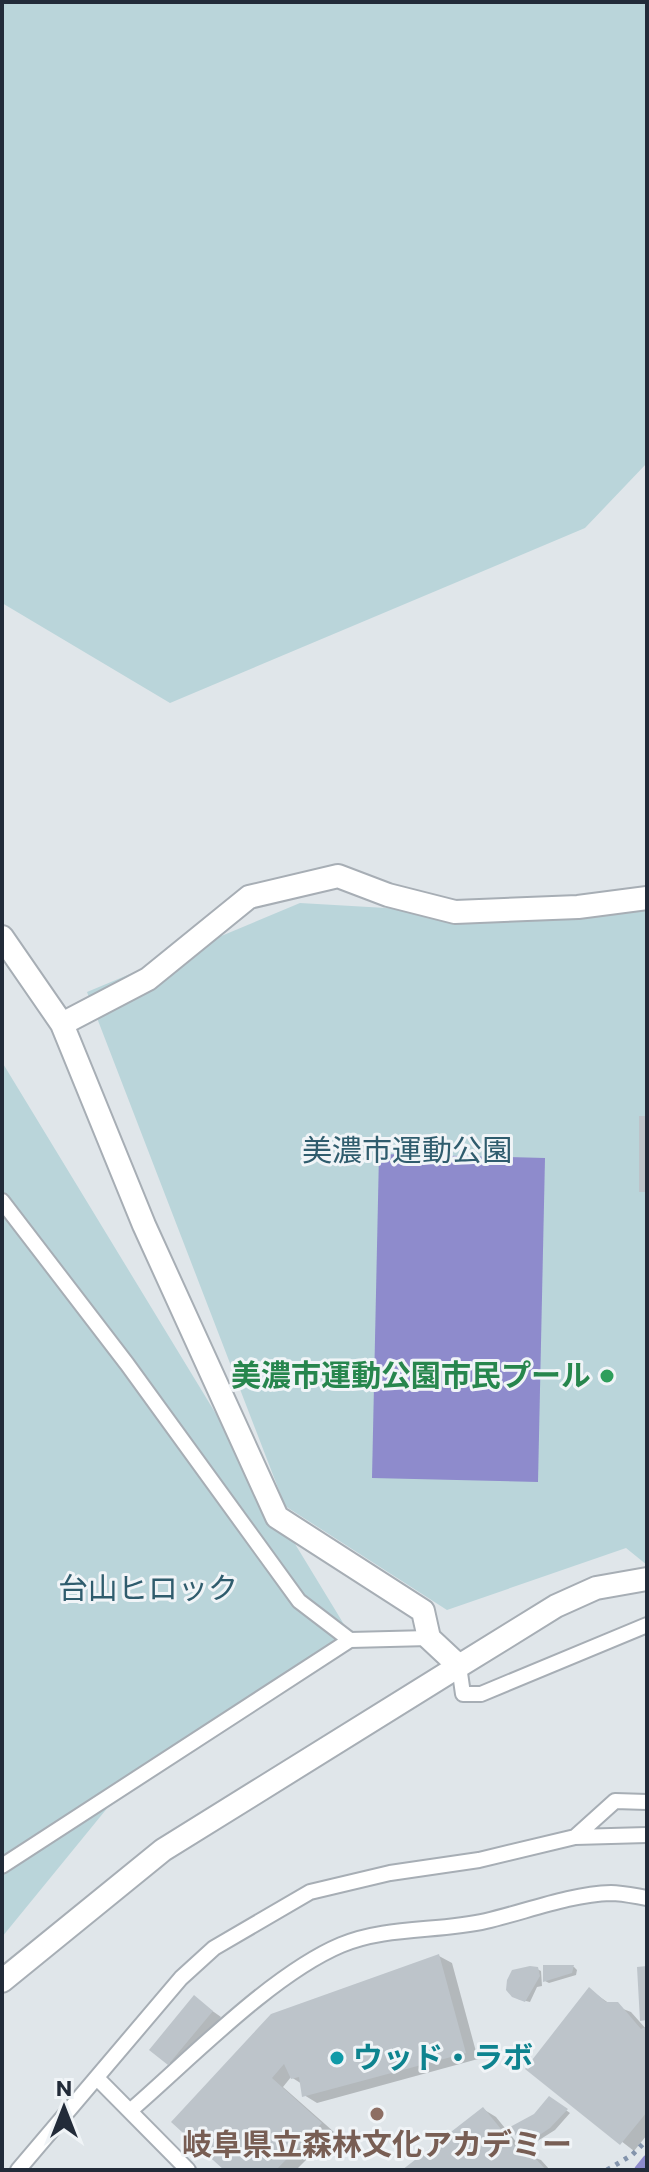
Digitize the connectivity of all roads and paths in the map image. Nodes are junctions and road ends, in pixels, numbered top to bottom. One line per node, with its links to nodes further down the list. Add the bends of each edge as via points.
1 (647, 898): 3 (street, via 455,912 338,876 249,897 148,979)
2 (2, 937): 3 (street)
3 (62, 1024): 7 (street, via 144,1225 277,1517 423,1611)
4 (2, 1201): 8 (lane, via 299,1601)
5 (647, 1579): 9 (street, via 596,1588 569,1600)
6 (647, 1625): 9 (lane, via 481,1694 463,1694)
7 (429, 1638): 8 (lane); 9 (street)
8 (350, 1640): 13 (lane)
9 (459, 1666): 15 (street, via 163,1850)
10 (647, 1802): 12 (lane, via 615,1801)
11 (647, 1835): 12 (lane)
12 (575, 1837): 16 (lane, via 310,1892 214,1948 181,1978)
13 (2, 1866)
14 (647, 1898): 17 (lane, via 591,1896 480,1922 342,1944 260,1998)
15 (2, 1981)
16 (97, 2078): 17 (lane); 19 (lane)
17 (131, 2110): 20 (lane)
18 (647, 2140): 21 (path)
19 (18, 2170)
20 (188, 2170)
21 (607, 2170)

